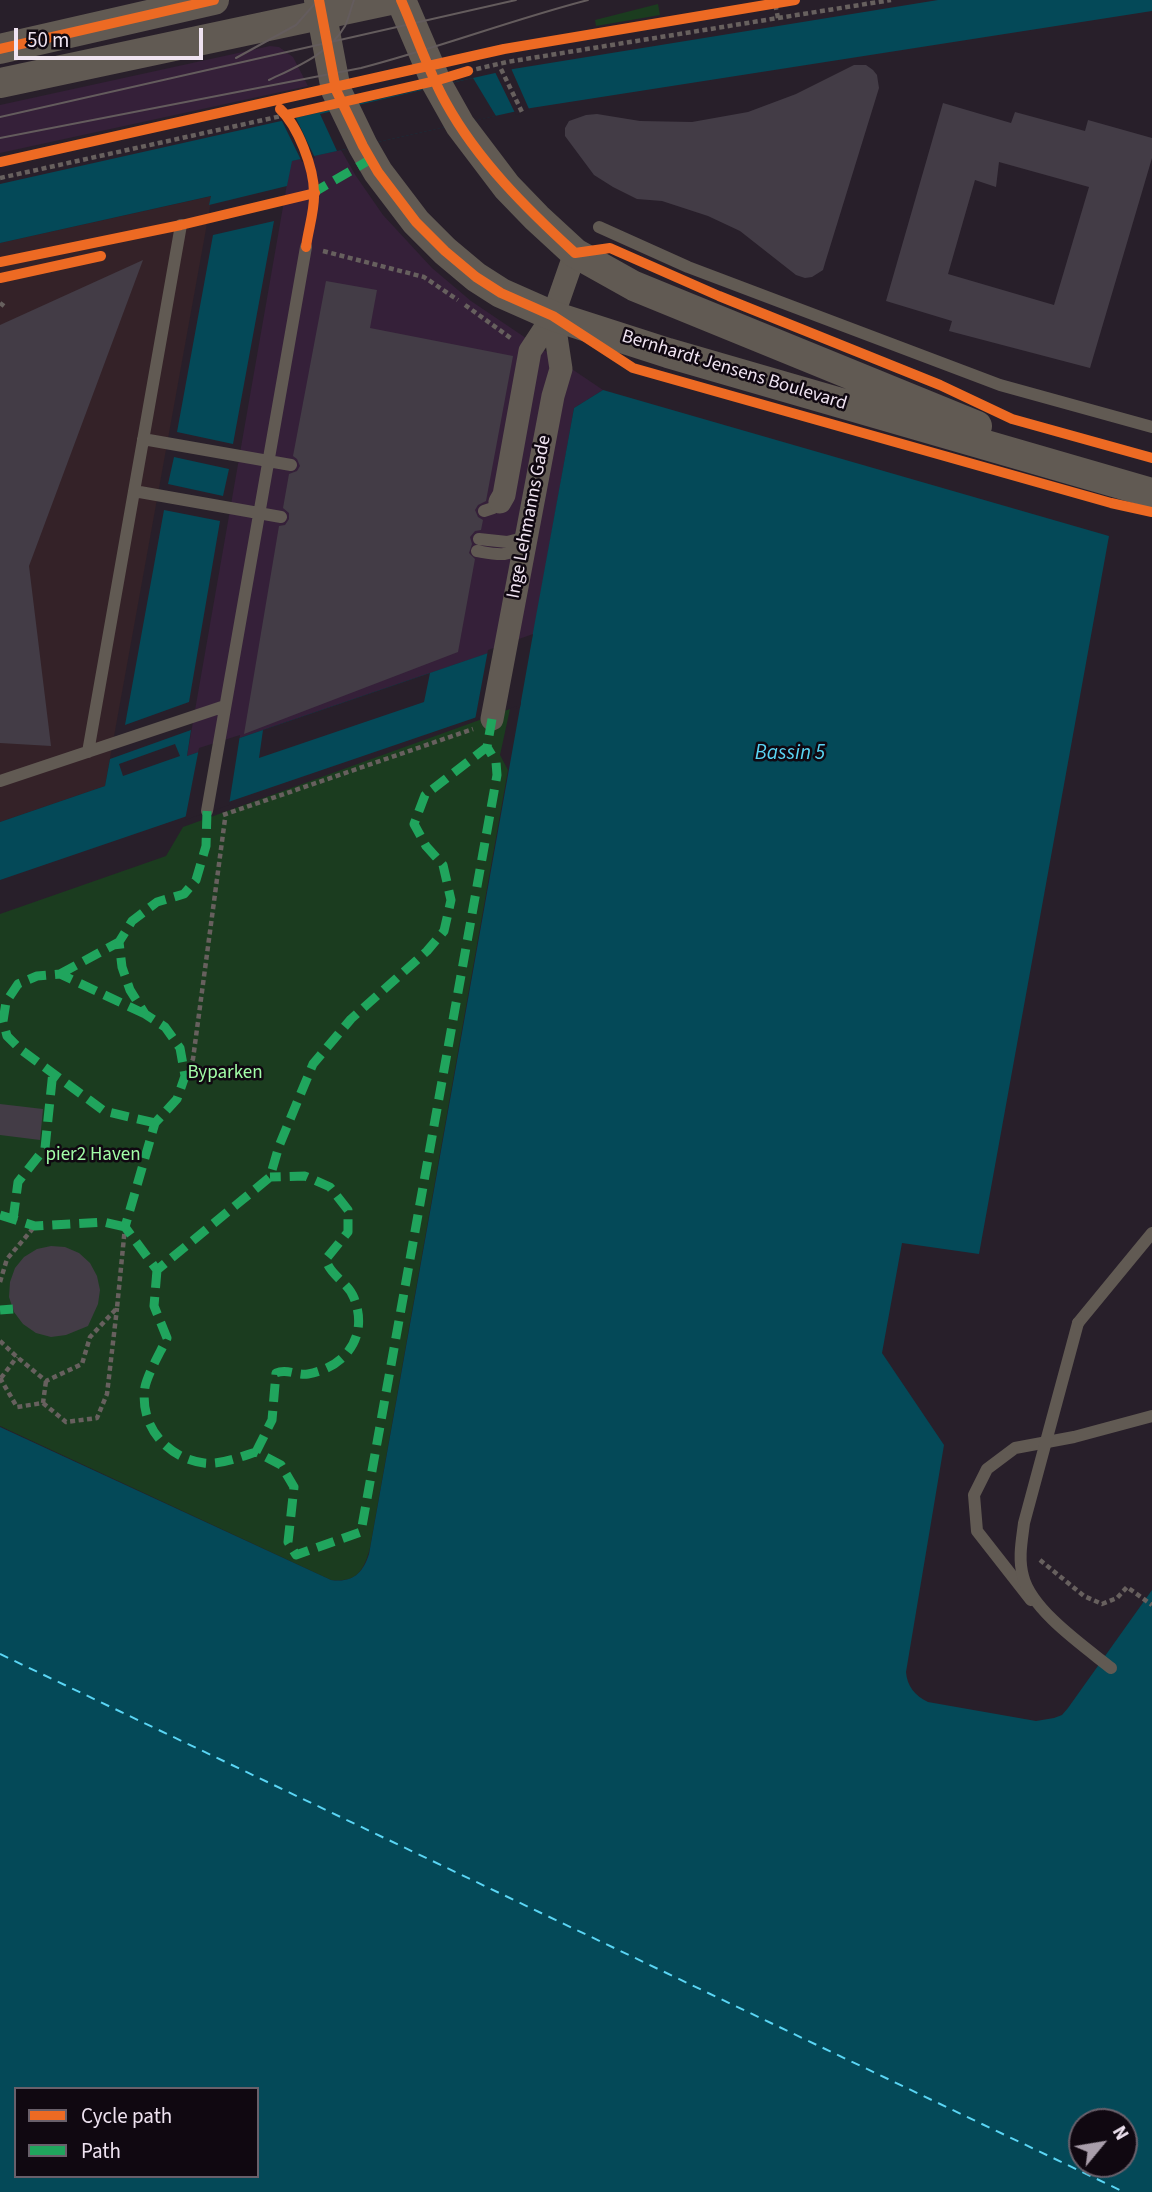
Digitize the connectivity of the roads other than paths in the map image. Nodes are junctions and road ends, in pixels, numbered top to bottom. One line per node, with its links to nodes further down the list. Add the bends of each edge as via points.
1 (214, 0): 5 (street, via 134,14)
2 (390, 0): 4 (street)
3 (401, 0): 10 (street, Bernhardt Jensens Boulevard, via 436,83 460,125 507,187)
4 (320, 8): 6 (street); 11 (street, Bernhardt Jensens Boulevard, via 336,90 395,197 476,277)
5 (0, 49)
6 (0, 83)
7 (181, 225): 13 (lane)
8 (599, 227): 12 (lane, via 688,267 1000,385)
9 (306, 247): 14 (lane)
10 (575, 253): 11 (street, Inge Lehmanns Gade); 16 (street, Bernhardt Jensens Boulevard, via 634,286 1005,437)
11 (553, 316): 18 (street, Bernhardt Jensens Boulevard); 19 (street, Inge Lehmanns Gade, via 530,351 504,495); 22 (street, Inge Lehmanns Gade, via 561,369)
12 (1152, 427)
13 (143, 439): 14 (lane); 17 (lane)
14 (268, 461): 15 (lane); 20 (lane)
15 (291, 465)
16 (1152, 479)
17 (134, 491): 20 (lane); 26 (lane)
18 (1152, 493)
19 (490, 504)
20 (259, 513): 21 (lane); 24 (lane)
21 (281, 517)
22 (527, 537): 23 (lane, via 522,547 505,555); 25 (street, Inge Lehmanns Gade)
23 (478, 545)
24 (225, 706): 26 (lane); 28 (lane)
25 (485, 723)
26 (88, 752): 27 (lane)
27 (0, 781)
28 (206, 811)
29 (1152, 1233): 30 (lane, bridge, via 1078,1323 1024,1522 1020,1556 1023,1579 1048,1616 1111,1668 1041,1612 976,1531 974,1495 987,1469 1015,1448 1074,1437)
30 (1152, 1416)

